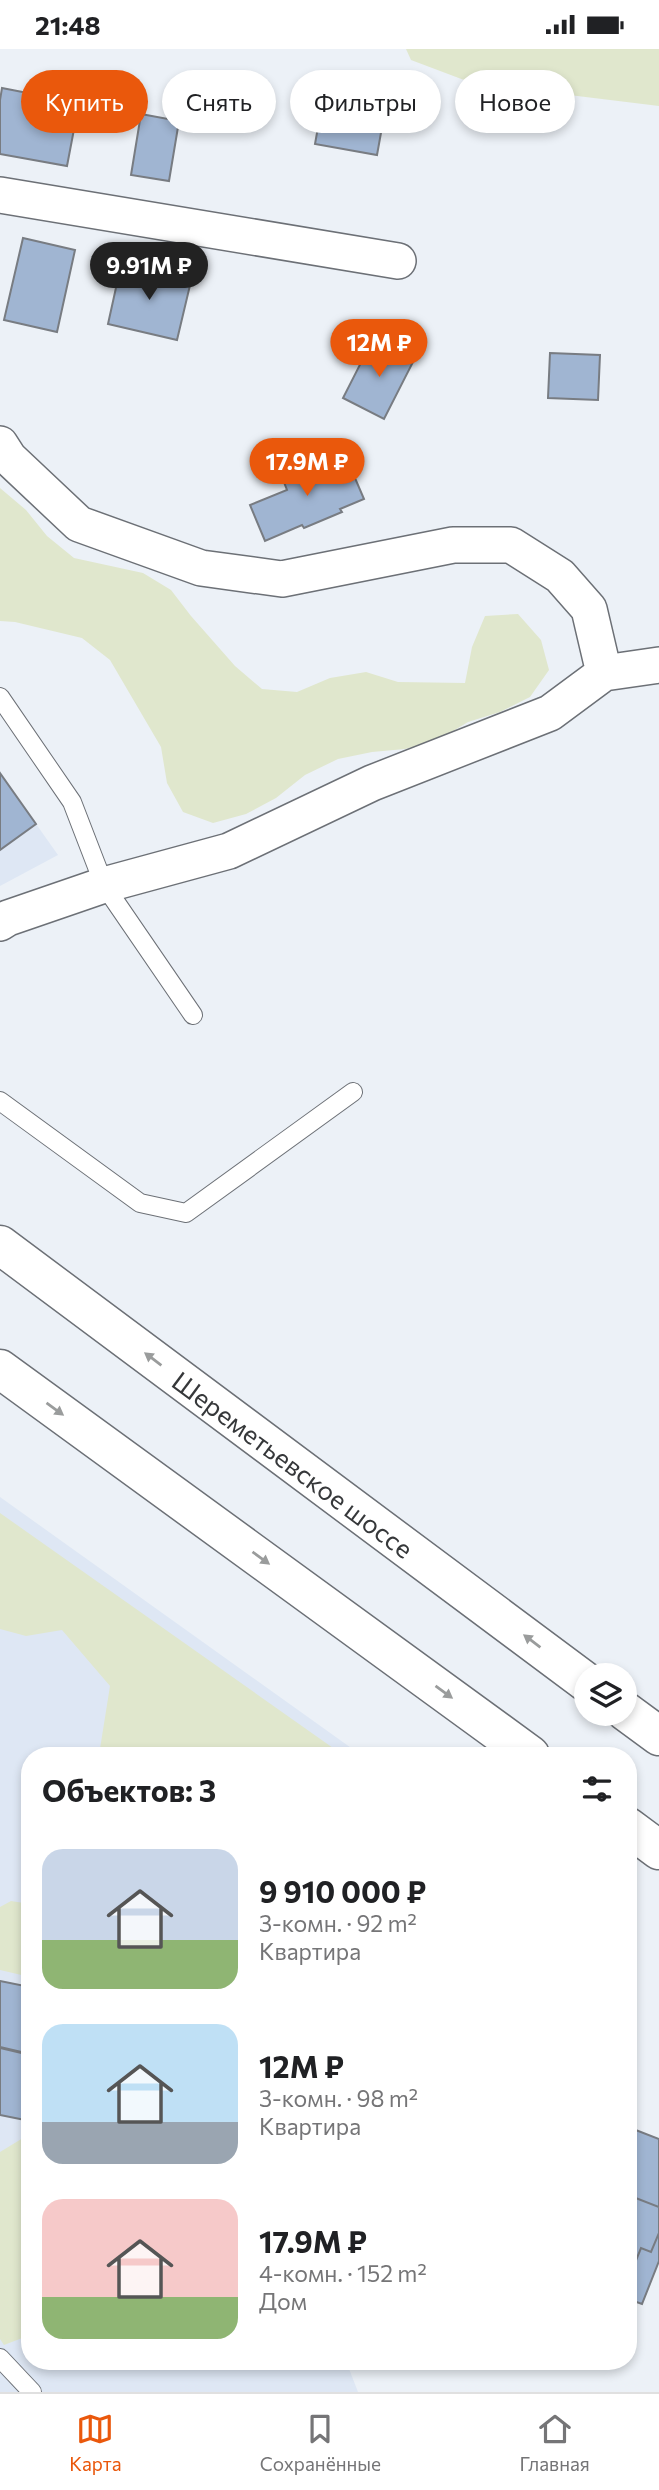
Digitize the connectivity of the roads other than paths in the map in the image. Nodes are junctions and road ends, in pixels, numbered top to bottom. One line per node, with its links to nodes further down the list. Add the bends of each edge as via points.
1 (0, 195): 2 (street)
2 (398, 261)
3 (0, 444): 5 (street, via 79,524 201,568 282,579 453,545 511,545 561,576 589,609)
4 (659, 665): 5 (street)
5 (604, 673): 7 (street, via 550,713 372,783 229,851)
6 (0, 698): 7 (lane, via 72,802)
7 (104, 885): 8 (street); 9 (lane)
8 (0, 923)
9 (193, 1015)
10 (353, 1092): 11 (lane, via 186,1213 140,1203)
11 (0, 1101)
12 (0, 1245): 14 (main road, Шереметьевское шоссе, one-way to 12)
13 (0, 1369): 17 (main road, one-way to 17)
14 (574, 1673)
15 (637, 1720): 16 (main road)
16 (659, 1736)
17 (519, 1747)
18 (637, 1834): 19 (main road)
19 (659, 1850)
20 (0, 2358): 21 (lane)
21 (32, 2392)

